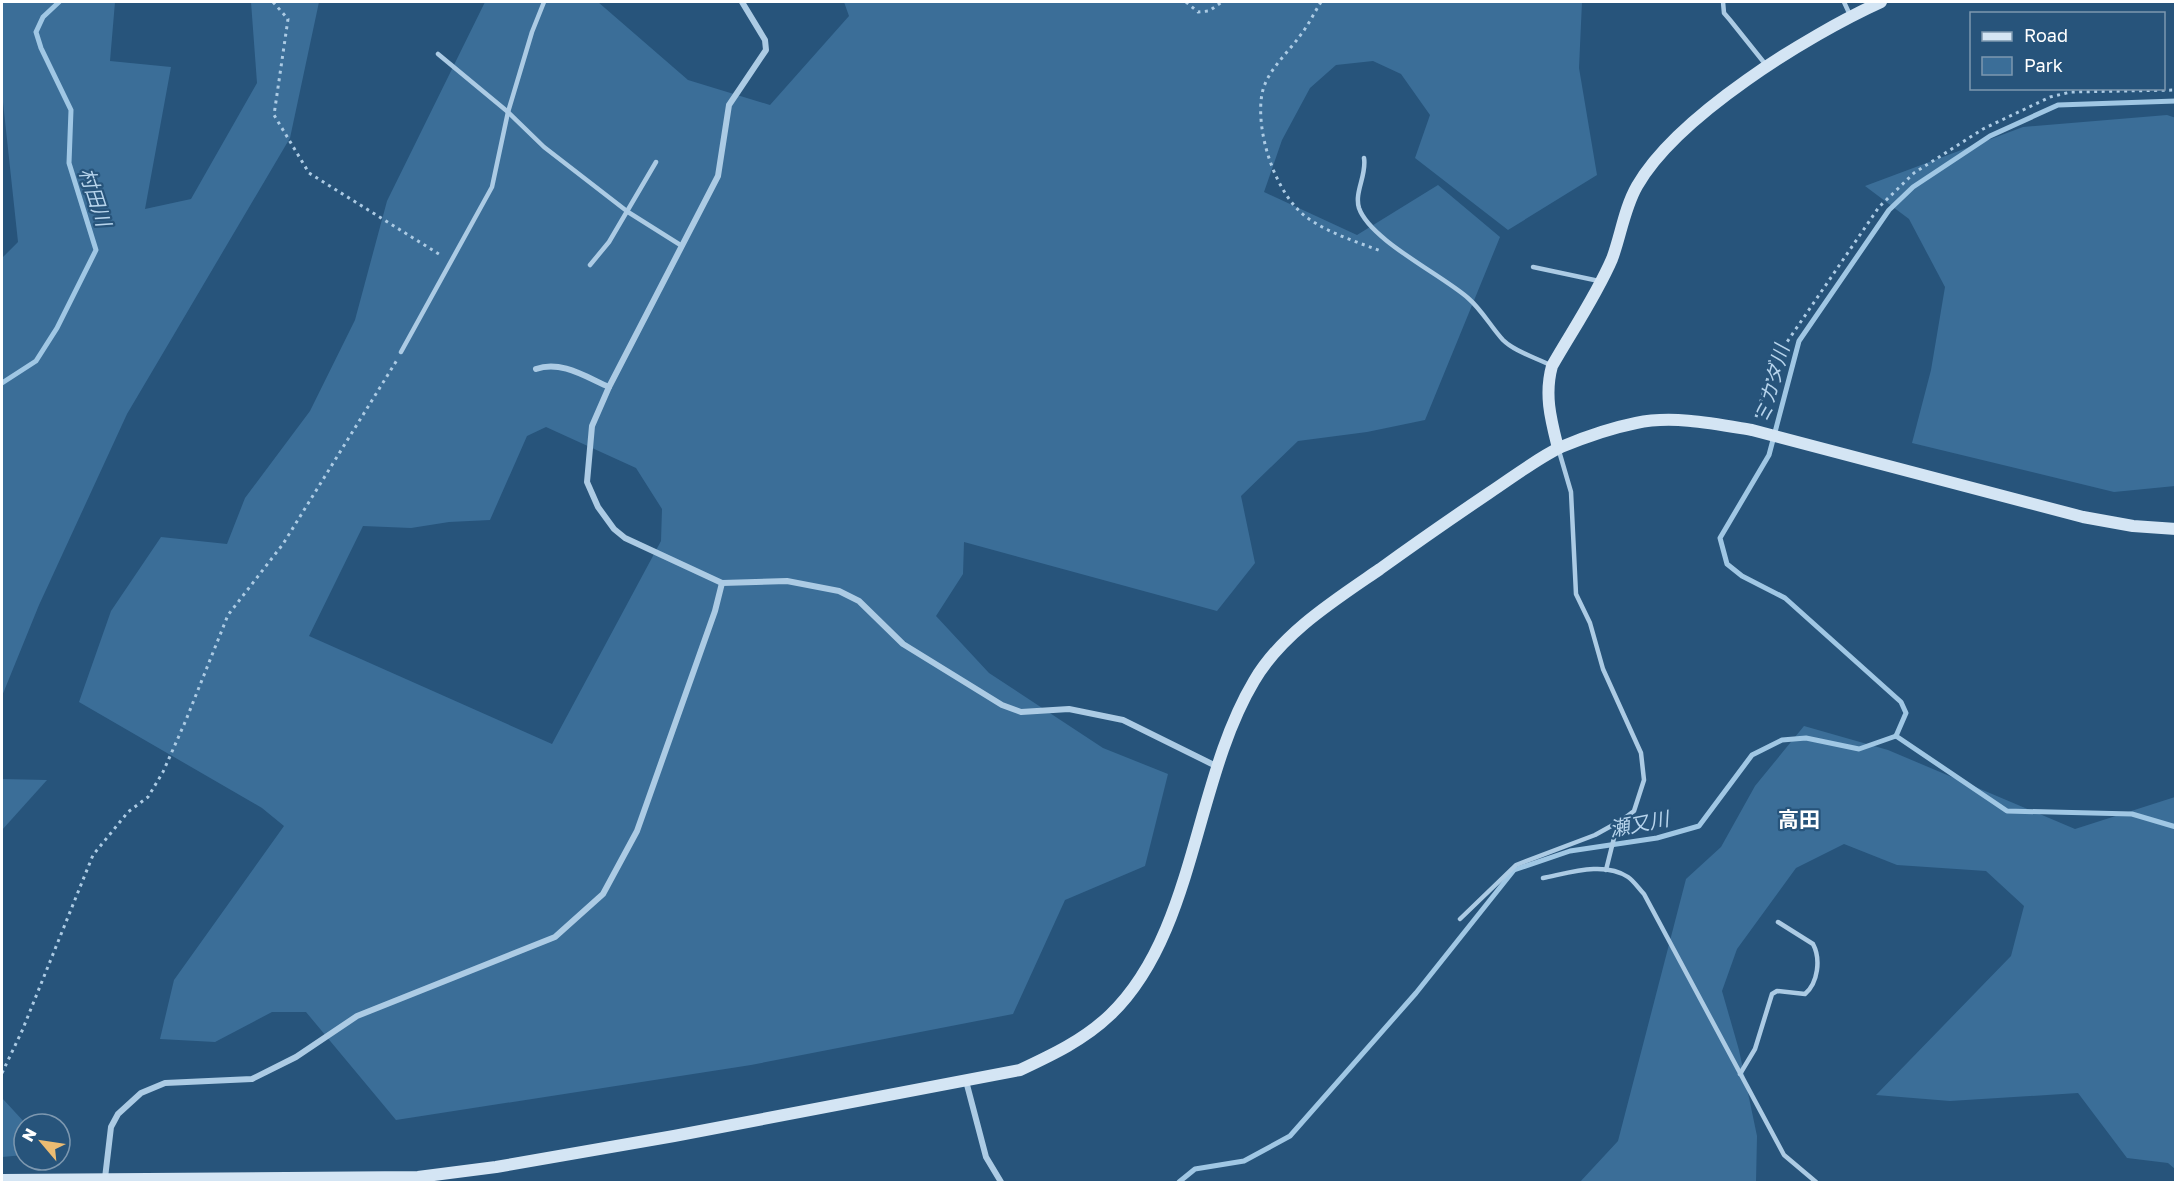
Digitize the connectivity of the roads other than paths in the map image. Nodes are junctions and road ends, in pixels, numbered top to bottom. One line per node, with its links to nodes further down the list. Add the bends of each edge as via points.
1 (544, 2): 9 (lane)
2 (742, 2): 13 (street, via 765,40 766,50 729,105 718,176)
3 (1723, 2): 8 (lane, via 1724,13)
4 (1844, 2): 6 (lane)
5 (1881, 2): 6 (street)
6 (1850, 15): 8 (street)
7 (438, 54): 9 (lane)
8 (1768, 67): 16 (street, via 1673,139 1645,174 1626,209 1611,260)
9 (508, 112): 12 (lane, via 544,147); 17 (lane, via 492,187)
10 (1364, 158): 18 (lane, via 1366,169 1358,196 1359,206 1370,223 1416,262 1468,298 1503,340)
11 (656, 162): 12 (lane)
12 (628, 212): 13 (lane); 14 (lane)
13 (682, 246): 20 (street)
14 (590, 265)
15 (1533, 267): 16 (lane)
16 (1599, 281): 18 (street)
17 (401, 352)
18 (1552, 366): 21 (street, via 1548,380 1549,410)
19 (536, 369): 20 (street, via 546,365 560,367)
20 (609, 387): 23 (street, via 589,442 587,482 591,495 614,529 625,538)
21 (1558, 448): 22 (street, via 1639,422 1679,421 1752,430 2084,517); 24 (street, via 1440,526 1290,636 1254,681); 25 (lane, via 1571,492 1576,594 1590,623 1603,669 1641,753 1644,780 1634,811)
22 (2175, 529)
23 (722, 583): 24 (street, via 787,581 839,591 859,601 903,644 1002,705 1021,712 1069,709 1123,720); 32 (street, via 637,831 603,894 555,937 357,1016 296,1057 252,1079 165,1083 141,1093 118,1114 111,1127)
24 (1216, 766): 31 (street, via 1178,895 1158,946 1125,998 1110,1015 1067,1048 1020,1070)
25 (1618, 822): 26 (lane); 28 (lane, via 1595,835 1516,865)
26 (1606, 870): 27 (lane); 30 (lane, via 1628,877 1644,894)
27 (1543, 878)
28 (1460, 919)
29 (1778, 922): 30 (lane, via 1813,944 1818,962 1815,977 1805,994 1772,994 1755,1049)
30 (1740, 1074): 35 (lane, via 1784,1155)
31 (966, 1081): 32 (street, via 674,1136 418,1177); 34 (street, via 986,1157)
32 (105, 1178): 33 (street)
33 (2, 1180)
34 (1001, 1182)
35 (1816, 1182)

